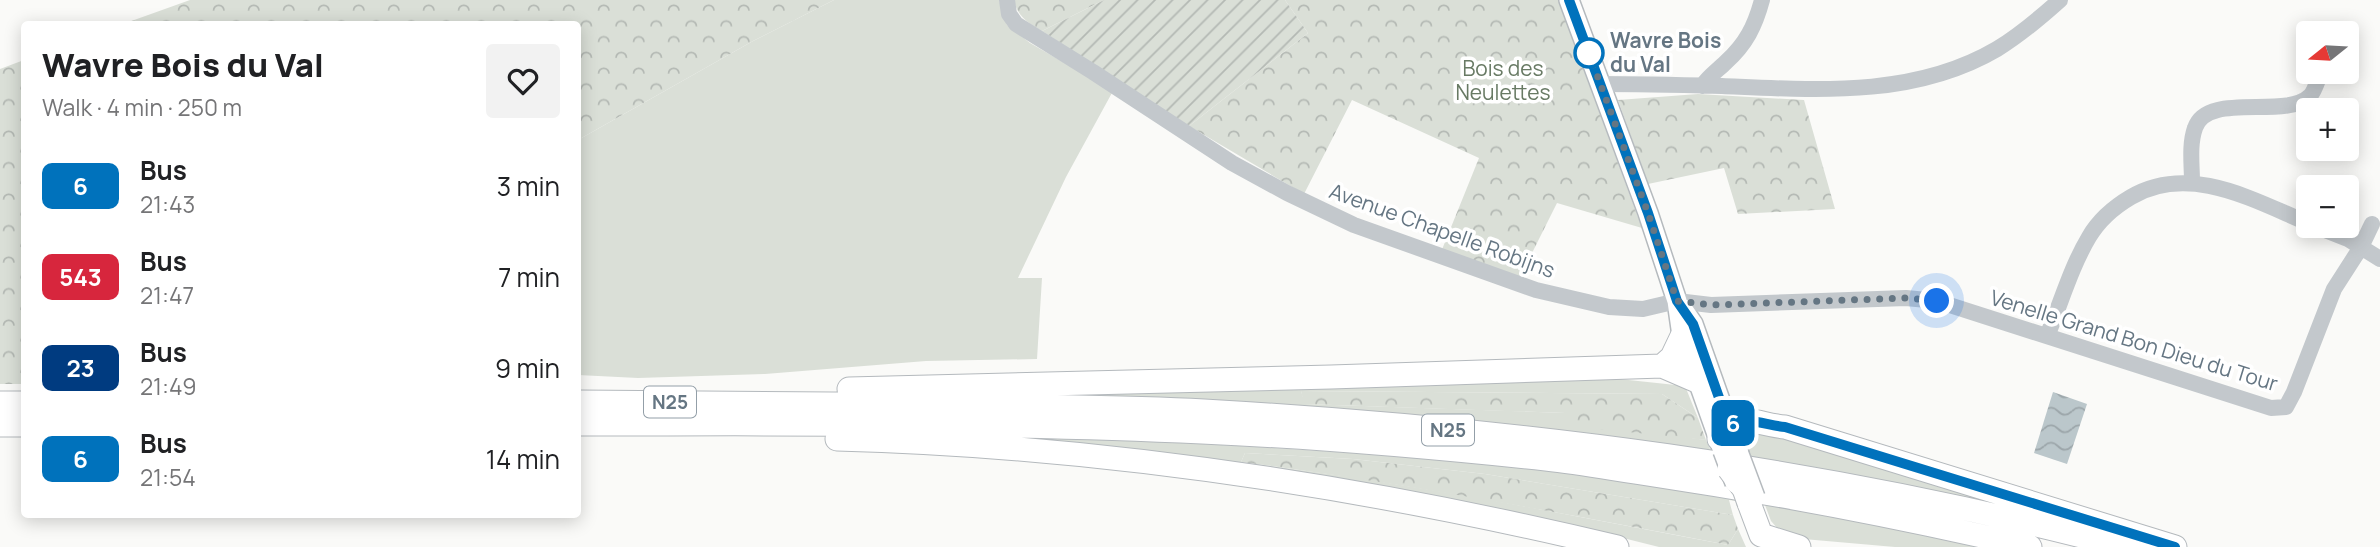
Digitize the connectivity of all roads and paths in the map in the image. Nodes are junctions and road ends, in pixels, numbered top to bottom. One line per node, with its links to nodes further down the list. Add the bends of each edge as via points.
1 (1007, 0): 14 (street, Avenue Chapelle Robijns, via 1016,24 1231,163 1354,225 1536,290 1590,303 1643,309)
2 (1569, 0): 5 (main road)
3 (1762, 0): 7 (street, via 1750,35)
4 (2060, 0): 7 (street, via 1997,50 1910,82 1836,89)
5 (1600, 83): 7 (street); 14 (main road)
6 (2316, 84): 8 (street, via 2311,96 2297,104 2223,109 2203,116 2195,125 2192,140)
7 (1702, 86)
8 (2192, 182): 9 (street, via 2223,189); 16 (street, via 2156,186 2137,194 2099,222 2080,252)
9 (2296, 218)
10 (2372, 223): 12 (street)
11 (2341, 238): 12 (street)
12 (2361, 247): 13 (street); 16 (street, Venelle Grand Bon Dieu du Tour, via 2334,289 2286,407 2271,408)
13 (2380, 259)
14 (1677, 301): 15 (main road); 16 (street, Venelle Grand Bon Dieu du Tour, via 1712,305 1906,298 1937,301); 27 (main road, via 1693,324)
15 (1682, 336): 17 (highway); 18 (main road)
16 (2048, 336)
17 (1662, 366): 18 (highway); 20 (highway, via 784,390)
18 (1696, 380): 27 (highway, via 1706,385)
19 (581, 402): 20 (highway, N25)
20 (762, 402): 32 (highway, N25, via 1200,411 1549,440 1725,463 1847,485)
21 (0, 403): 22 (highway)
22 (21, 403)
23 (581, 424): 24 (highway, N25)
24 (750, 424): 29 (highway, via 773,437 1023,450 1237,474 1370,495); 31 (highway, N25, via 1200,431 1550,460 1843,507)
25 (0, 425): 26 (highway)
26 (21, 425)
27 (1726, 437): 28 (highway, bridge); 33 (highway, via 1770,419)
28 (1767, 545): 30 (highway)
29 (1617, 547)
30 (1799, 547)
31 (2030, 547)
32 (2124, 547)
33 (2175, 547)

